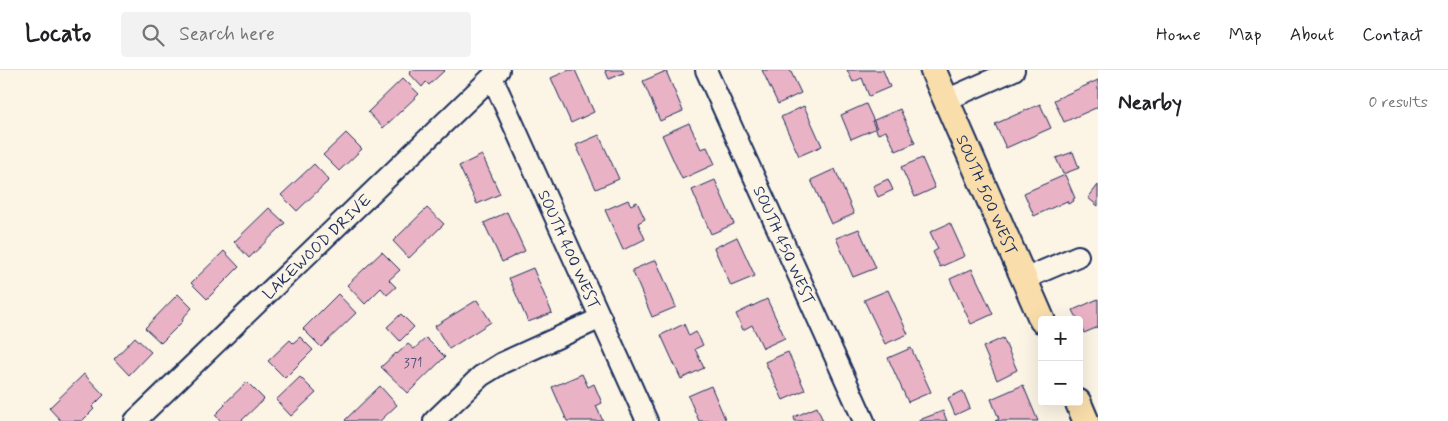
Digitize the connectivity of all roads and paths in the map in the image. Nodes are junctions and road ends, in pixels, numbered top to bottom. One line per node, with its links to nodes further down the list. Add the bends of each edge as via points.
1 (706, 70): 14 (street, SOUTH 450 WEST)
2 (933, 70): 5 (main road, SOUTH 500 WEST)
3 (1014, 70): 5 (street)
4 (495, 73): 9 (street, SOUTH 400 WEST); 11 (street, LAKEWOOD DRIVE)
5 (946, 100): 7 (main road, SOUTH 500 WEST)
6 (1078, 256): 7 (street)
7 (1024, 279): 8 (main road, SOUTH 500 WEST)
8 (1040, 316)
9 (601, 318): 12 (street, via 502,363 481,376); 13 (street, SOUTH 400 WEST)
10 (1080, 406): 15 (main road)
11 (135, 421)
12 (434, 421)
13 (647, 421)
14 (864, 421)
15 (1086, 421)

